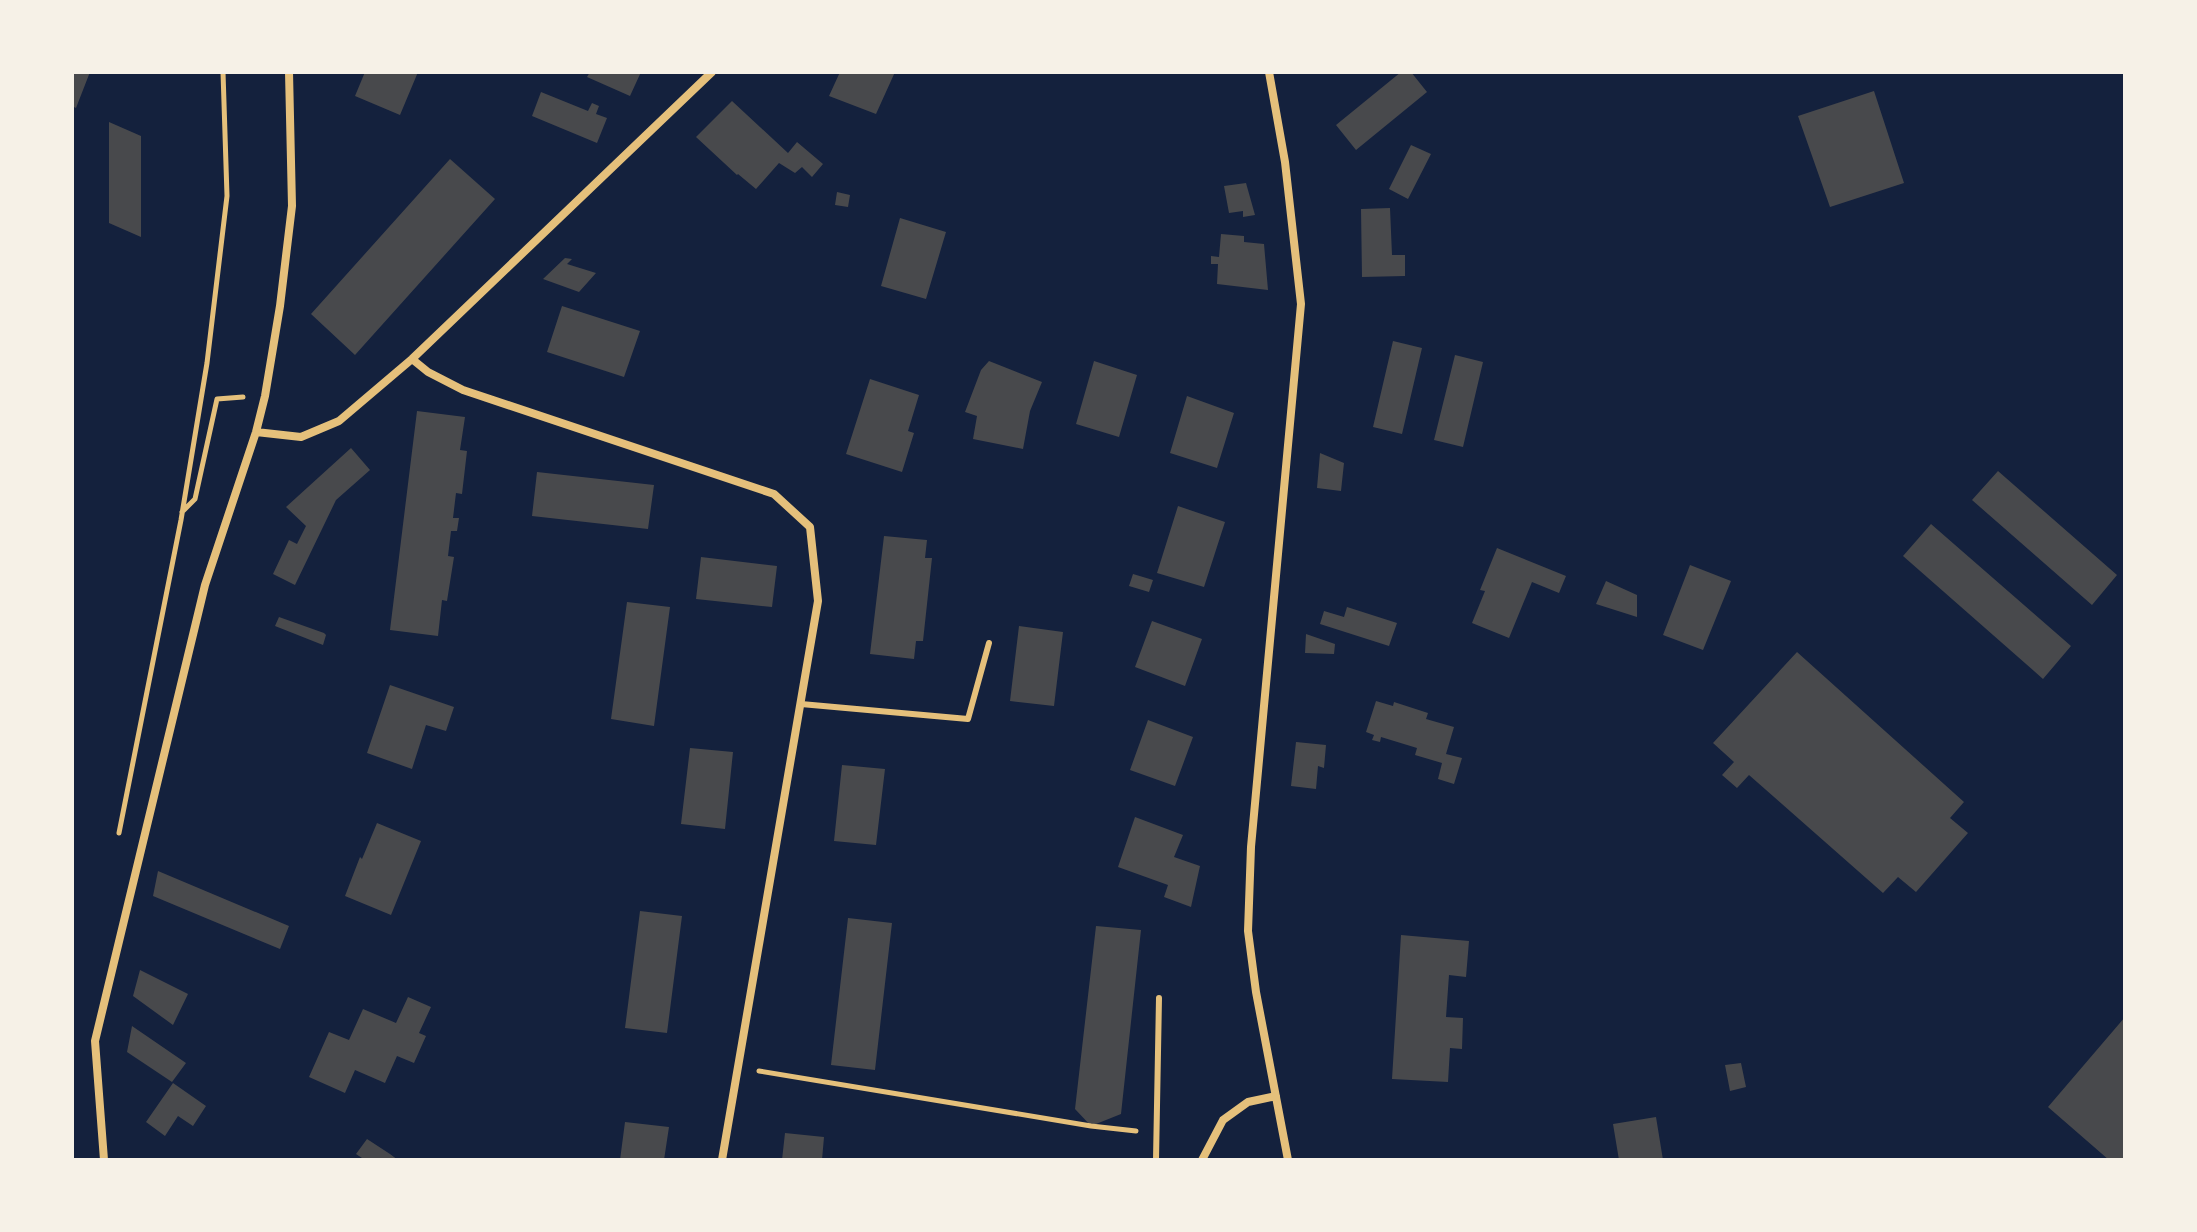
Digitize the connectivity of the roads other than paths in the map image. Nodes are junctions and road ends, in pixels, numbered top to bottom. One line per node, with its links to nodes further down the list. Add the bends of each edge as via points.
1 (289, 72): 5 (street, via 292,206)
2 (712, 72): 4 (street)
3 (1269, 72): 9 (street, via 1301,304 1248,917)
4 (412, 359): 5 (street, via 339,421 301,437); 7 (street, via 463,390 774,494 810,527 818,601)
5 (256, 432): 10 (street, via 205,585 95,1041)
6 (989, 643): 7 (lane, via 968,719)
7 (801, 704): 11 (street)
8 (1159, 998): 12 (lane)
9 (1276, 1096): 13 (street, via 1248,1102 1223,1120); 14 (street)
10 (104, 1160)
11 (722, 1160)
12 (1156, 1160)
13 (1202, 1160)
14 (1288, 1160)

